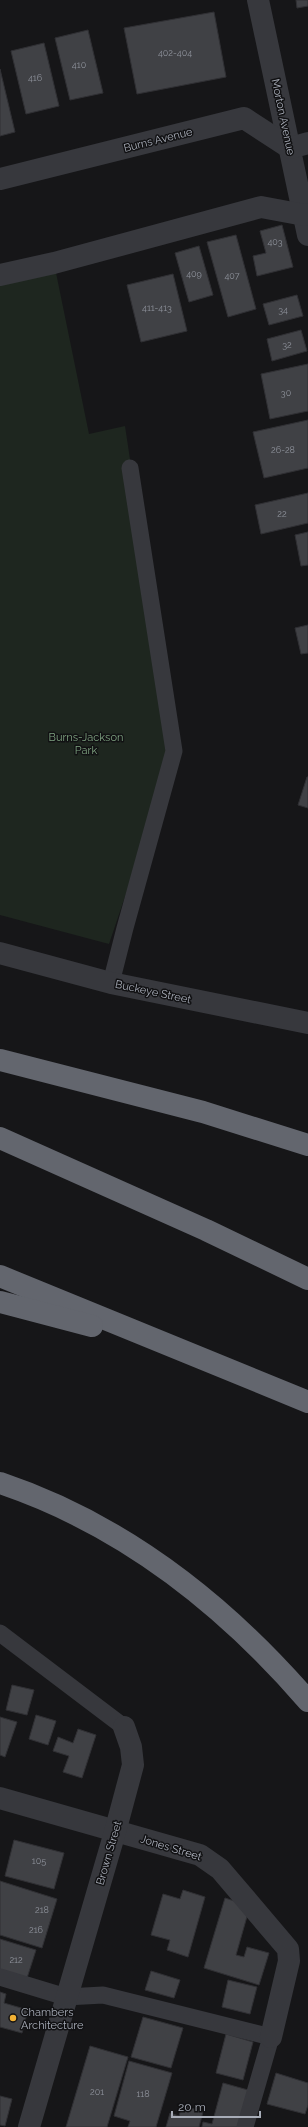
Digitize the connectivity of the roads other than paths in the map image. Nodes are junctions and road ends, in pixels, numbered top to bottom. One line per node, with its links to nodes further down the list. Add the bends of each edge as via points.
1 (258, 0): 2 (street, Morton Avenue)
2 (299, 145): 3 (street, Burns Avenue, via 244,118); 4 (street, Morton Avenue)
3 (0, 179)
4 (307, 221): 5 (street, via 261,207 54,263)
5 (0, 275)
6 (130, 468): 8 (lane, via 174,751)
7 (0, 953): 8 (street, Buckeye Street)
8 (111, 983): 9 (street, Buckeye Street)
9 (308, 1023)
10 (0, 1060): 12 (highway, via 203,1112)
11 (0, 1138): 14 (highway, via 206,1230)
12 (308, 1145)
13 (0, 1276): 16 (highway)
14 (308, 1279)
15 (0, 1302): 16 (highway)
16 (171, 1346): 17 (highway)
17 (308, 1402)
18 (0, 1483): 20 (highway, via 74,1514 136,1548 194,1589 237,1626)
19 (0, 1633): 21 (lane, Brown Street)
20 (308, 1701)
21 (124, 1727): 23 (street, Brown Street, via 131,1747 133,1765)
22 (0, 1798): 23 (street, Jones Street)
23 (115, 1832): 25 (street, Brown Street); 26 (street, Jones Street, via 200,1855 220,1869 288,1948 289,1961)
24 (0, 1977): 25 (lane)
25 (66, 1997): 26 (lane, via 103,1996); 27 (street, Brown Street)
26 (271, 2037): 28 (lane)
27 (29, 2127)
28 (245, 2127)

